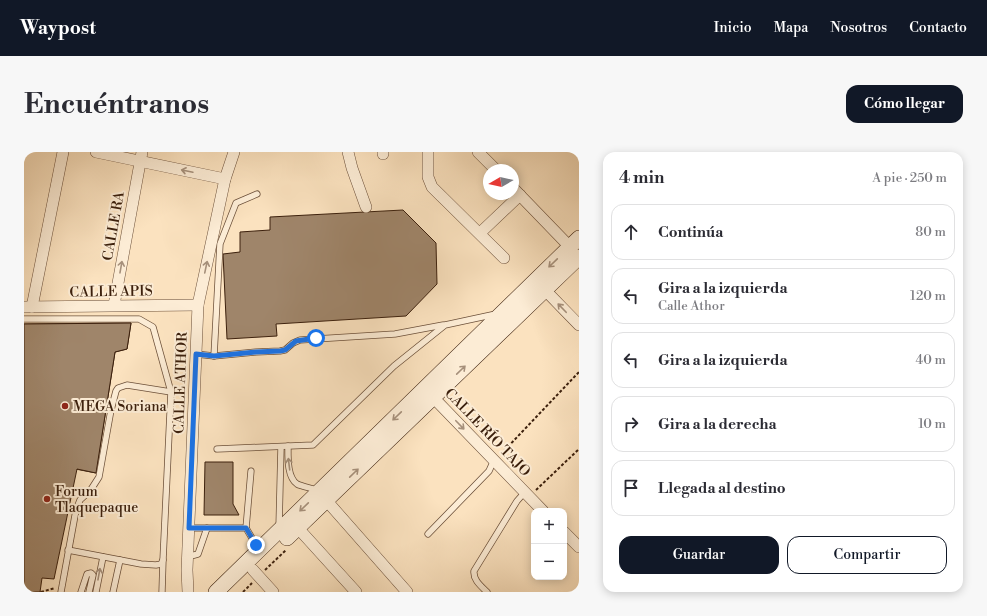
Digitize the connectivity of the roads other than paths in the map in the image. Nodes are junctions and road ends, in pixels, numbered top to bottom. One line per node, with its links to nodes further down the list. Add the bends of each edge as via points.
1 (63, 152): 20 (street)
2 (96, 152): 7 (street)
3 (234, 152): 9 (street, CALLE ATHOR)
4 (348, 152): 13 (street)
5 (428, 152): 14 (street, via 428,176 432,187)
6 (478, 152): 8 (street)
7 (141, 156): 9 (street, one-way to 7); 18 (street, CALLE RA, one-way to 7)
8 (490, 164)
9 (225, 178): 19 (street, CALLE ATHOR, one-way to 9)
10 (256, 194): 26 (lane, via 236,203 220,244)
11 (519, 194): 15 (street)
12 (508, 200): 14 (street)
13 (366, 207)
14 (480, 233): 16 (street)
15 (576, 247): 17 (main road); 21 (main road, one-way to 21)
16 (504, 258)
17 (545, 290): 24 (street, one-way to 17); 28 (main road, one-way to 17)
18 (114, 305): 19 (street, CALLE APIS); 20 (street, CALLE APIS)
19 (198, 305): 25 (street, CALLE ATHOR)
20 (28, 307)
21 (502, 313): 23 (lane); 28 (main road)
22 (24, 319): 27 (lane, via 139,319 153,327)
23 (445, 325): 26 (lane, via 395,334 300,340 285,350); 29 (lane, via 394,366 313,445)
24 (579, 326)
25 (196, 354): 26 (lane); 38 (street, CALLE ATHOR)
26 (214, 356)
27 (171, 392): 45 (lane, via 127,385 116,391 110,410 99,477 94,487 78,504); 50 (lane)
28 (429, 393): 32 (street, CALLE RÍO TAJO, one-way to 32); 35 (main road)
29 (288, 446): 30 (lane); 35 (lane, one-way to 29, via 294,480 290,471)
30 (281, 447): 31 (lane); 41 (lane)
31 (217, 449)
32 (494, 460): 34 (street, CALLE RÍO TAJO); 42 (lane, via 489,471)
33 (251, 471): 40 (lane)
34 (527, 494): 36 (street, CALLE RÍO TAJO); 64 (lane, via 517,502 474,571 474,577)
35 (323, 496): 37 (main road); 41 (main road, one-way to 41); 63 (street)
36 (541, 508)
37 (297, 527): 51 (main road); 62 (street)
38 (189, 528): 39 (lane); 48 (street, CALLE ATHOR)
39 (207, 528): 40 (lane); 48 (lane, via 200,551 197,555)
40 (246, 528): 46 (lane)
41 (279, 531): 46 (main road)
42 (428, 534)
43 (567, 535): 44 (street)
44 (579, 547)
45 (68, 550): 47 (lane); 52 (lane)
46 (259, 550): 59 (main road)
47 (102, 557): 49 (lane); 55 (lane, one-way to 47)
48 (188, 557): 58 (street, CALLE ATHOR)
49 (120, 560): 50 (lane, via 151,565 161,564); 56 (lane)
50 (163, 560): 57 (lane)
51 (253, 570): 60 (main road); 61 (street)
52 (61, 589)
53 (81, 592): 54 (lane, via 87,574 91,573 93,575)
54 (89, 592)
55 (96, 592)
56 (113, 592)
57 (162, 592)
58 (188, 592)
59 (216, 592)
60 (230, 592)
61 (273, 592)
62 (356, 592)
63 (407, 592)
64 (487, 592)

